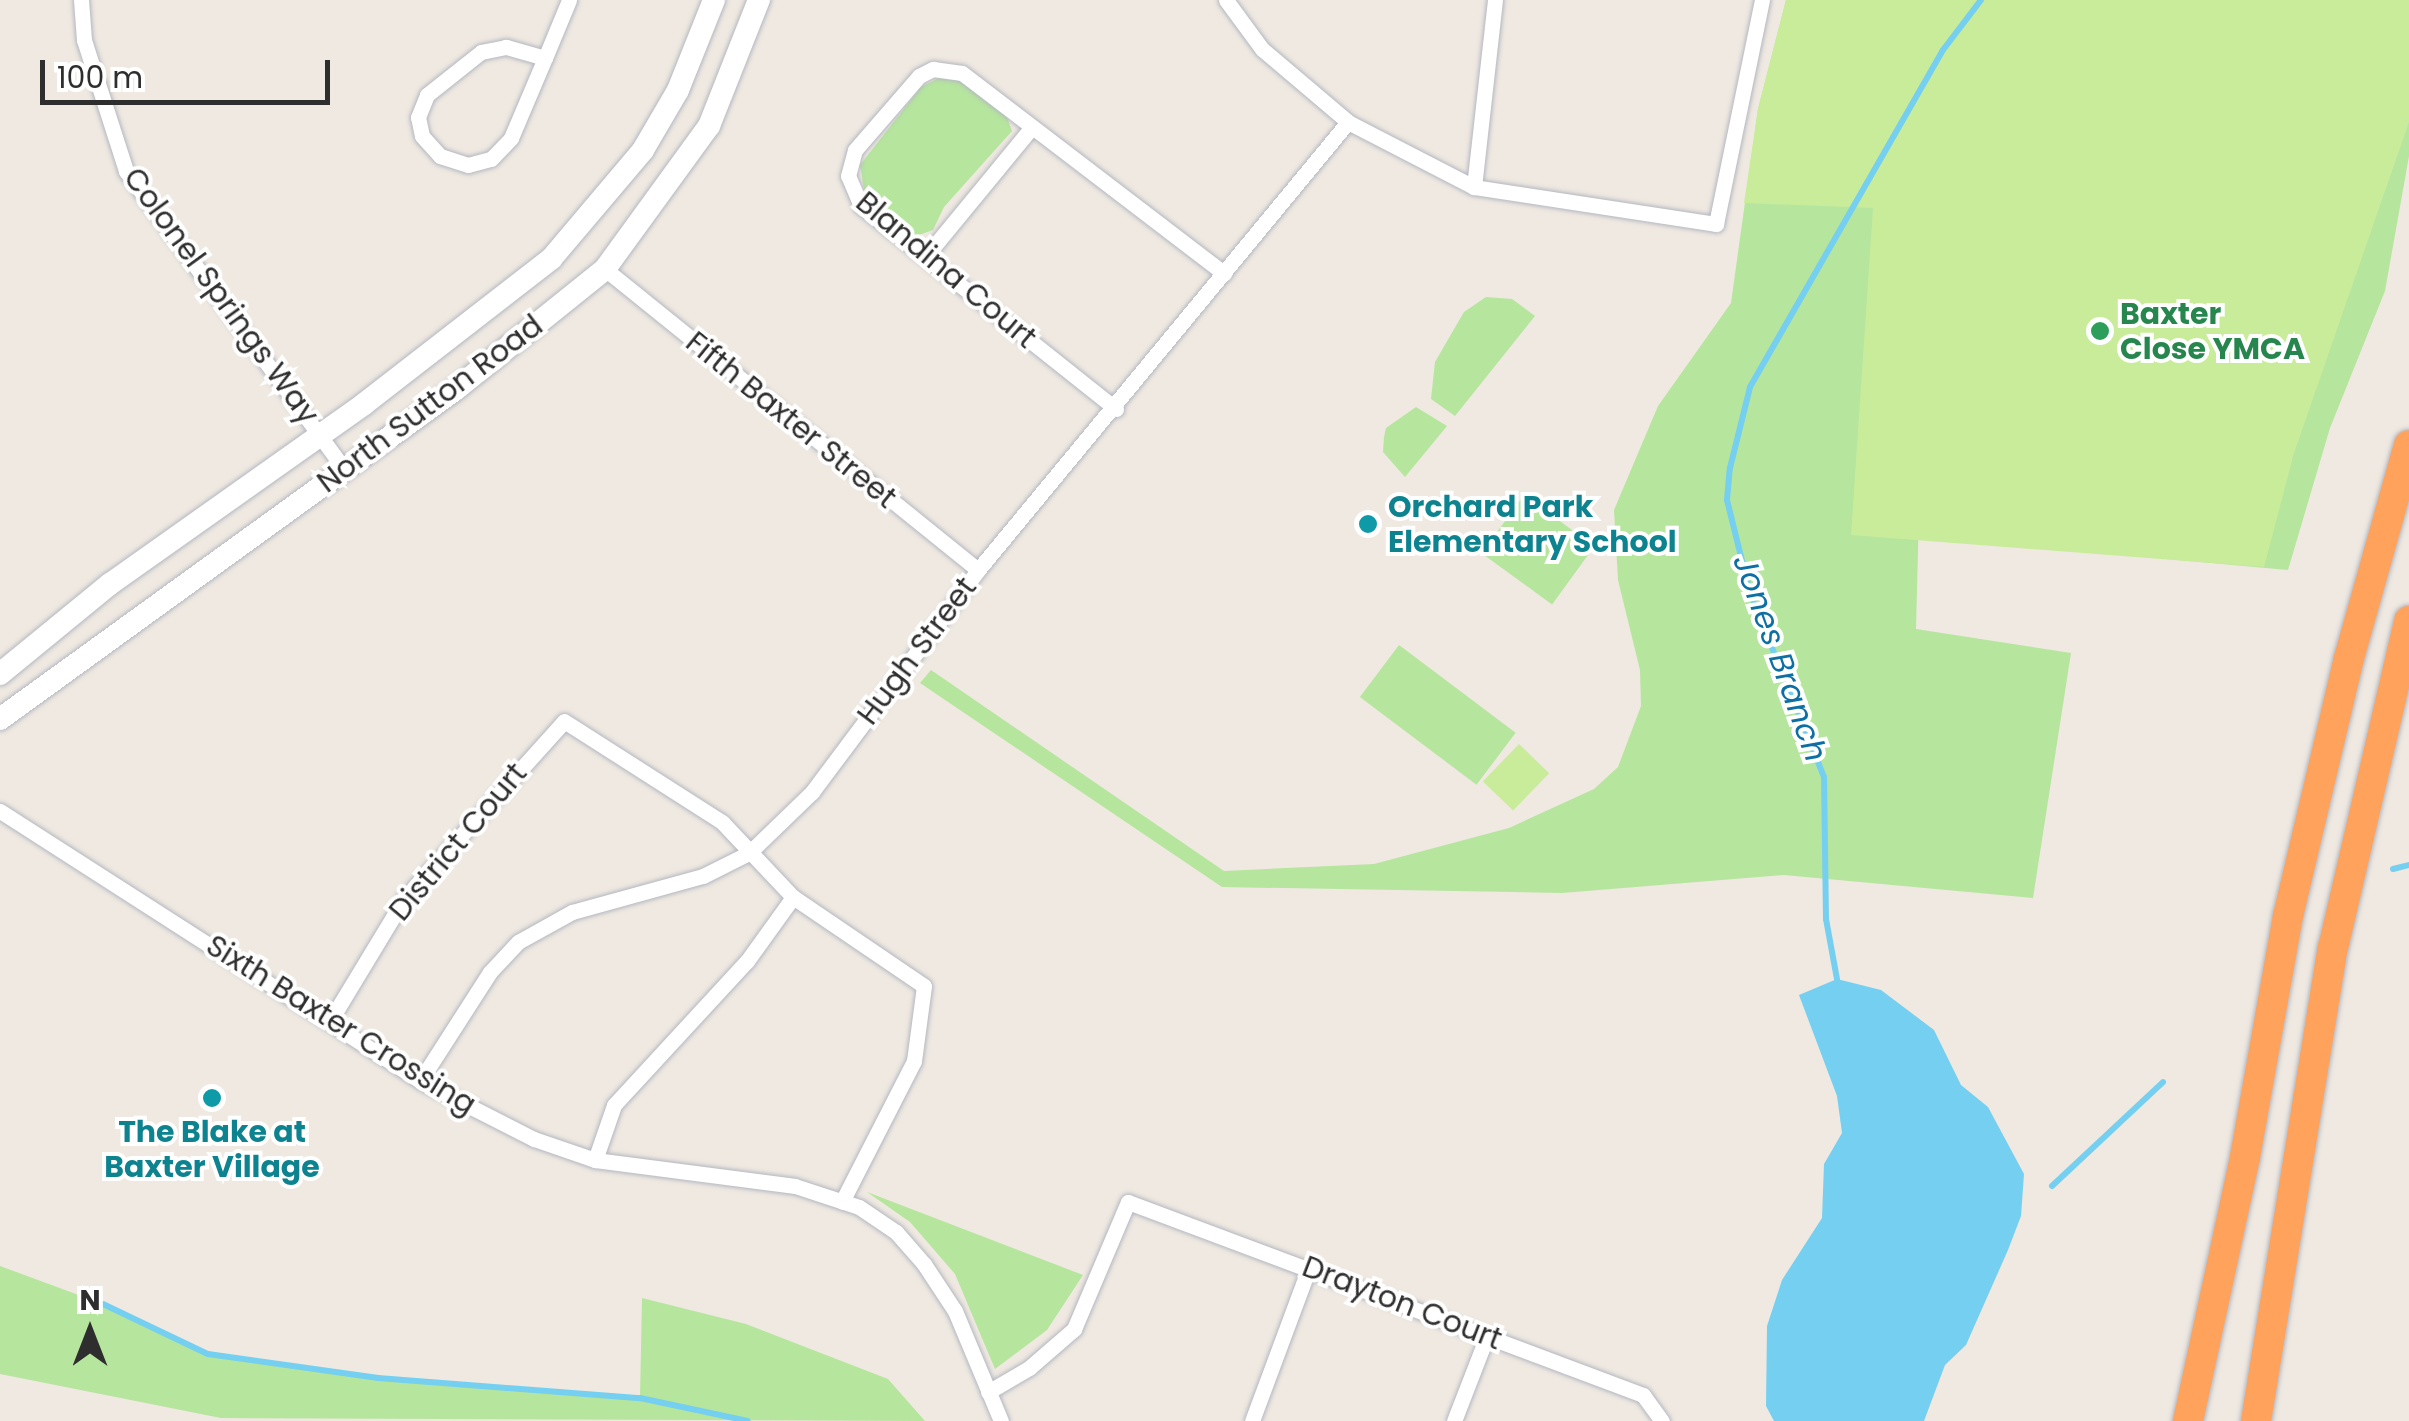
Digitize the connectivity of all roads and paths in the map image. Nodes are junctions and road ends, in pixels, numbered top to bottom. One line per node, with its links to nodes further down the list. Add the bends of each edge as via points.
1 (81, 0): 16 (street, Colonel Springs Way, via 84,40 126,171)
2 (569, 0): 8 (street)
3 (714, 0): 16 (main road, North Sutton Road, via 678,90 643,150 584,224 516,288)
4 (760, 0): 13 (main road, North Sutton Road, via 709,126)
5 (1226, 0): 9 (street, via 1262,49)
6 (1495, 0): 11 (street)
7 (1762, 0): 11 (street, via 1716,224)
8 (545, 58): 8 (street, via 510,138 491,159 468,165 440,156 422,136 418,117 428,95 481,52 506,47)
9 (1348, 122): 11 (street); 14 (street, Hugh Street)
10 (1032, 127): 12 (street); 12 (street, Blandina Court, via 973,78 933,69 919,76 855,150 851,192); 14 (street, Blandina Court)
11 (1474, 187)
12 (926, 256): 15 (street, Blandina Court)
13 (605, 270): 18 (main road, North Sutton Road); 19 (street, Fifth Baxter Street)
14 (1224, 273): 15 (street, Hugh Street)
15 (1116, 409): 19 (street, Hugh Street)
16 (319, 434): 18 (street, Colonel Springs Way); 21 (main road, North Sutton Road, via 110,584)
17 (2409, 445): 37 (highway, via 2348,658 2288,916 2246,1157)
18 (345, 470): 22 (main road, North Sutton Road)
19 (978, 570): 24 (street, Hugh Street, via 812,792)
20 (2409, 621): 38 (highway, via 2333,948)
21 (0, 674)
22 (0, 719)
23 (0, 812): 26 (street, Sixth Baxter Crossing)
24 (748, 852): 25 (street); 26 (street, District Court, via 722,822 564,721 404,899); 27 (street, Hugh Street, via 659,892 572,912 518,942 490,972)
25 (792, 897): 28 (street, via 747,961 614,1106); 29 (street, via 924,986 914,1061)
26 (330, 1021): 27 (street, Sixth Baxter Crossing)
27 (420, 1081): 28 (street, Sixth Baxter Crossing, via 534,1139)
28 (595, 1160): 29 (street, Sixth Baxter Crossing, via 795,1186)
29 (842, 1202): 32 (street, Sixth Baxter Crossing, via 896,1232 924,1264 955,1311)
30 (1309, 1268): 31 (street, Drayton Court); 32 (street, Drayton Court, via 1128,1202 1074,1328 1029,1368); 34 (street)
31 (1486, 1336): 35 (street); 36 (street, Drayton Court, via 1642,1395)
32 (988, 1392): 33 (street, Sixth Baxter Crossing)
33 (1002, 1421)
34 (1252, 1421)
35 (1454, 1421)
36 (1662, 1421)
37 (2188, 1421)
38 (2256, 1421)

